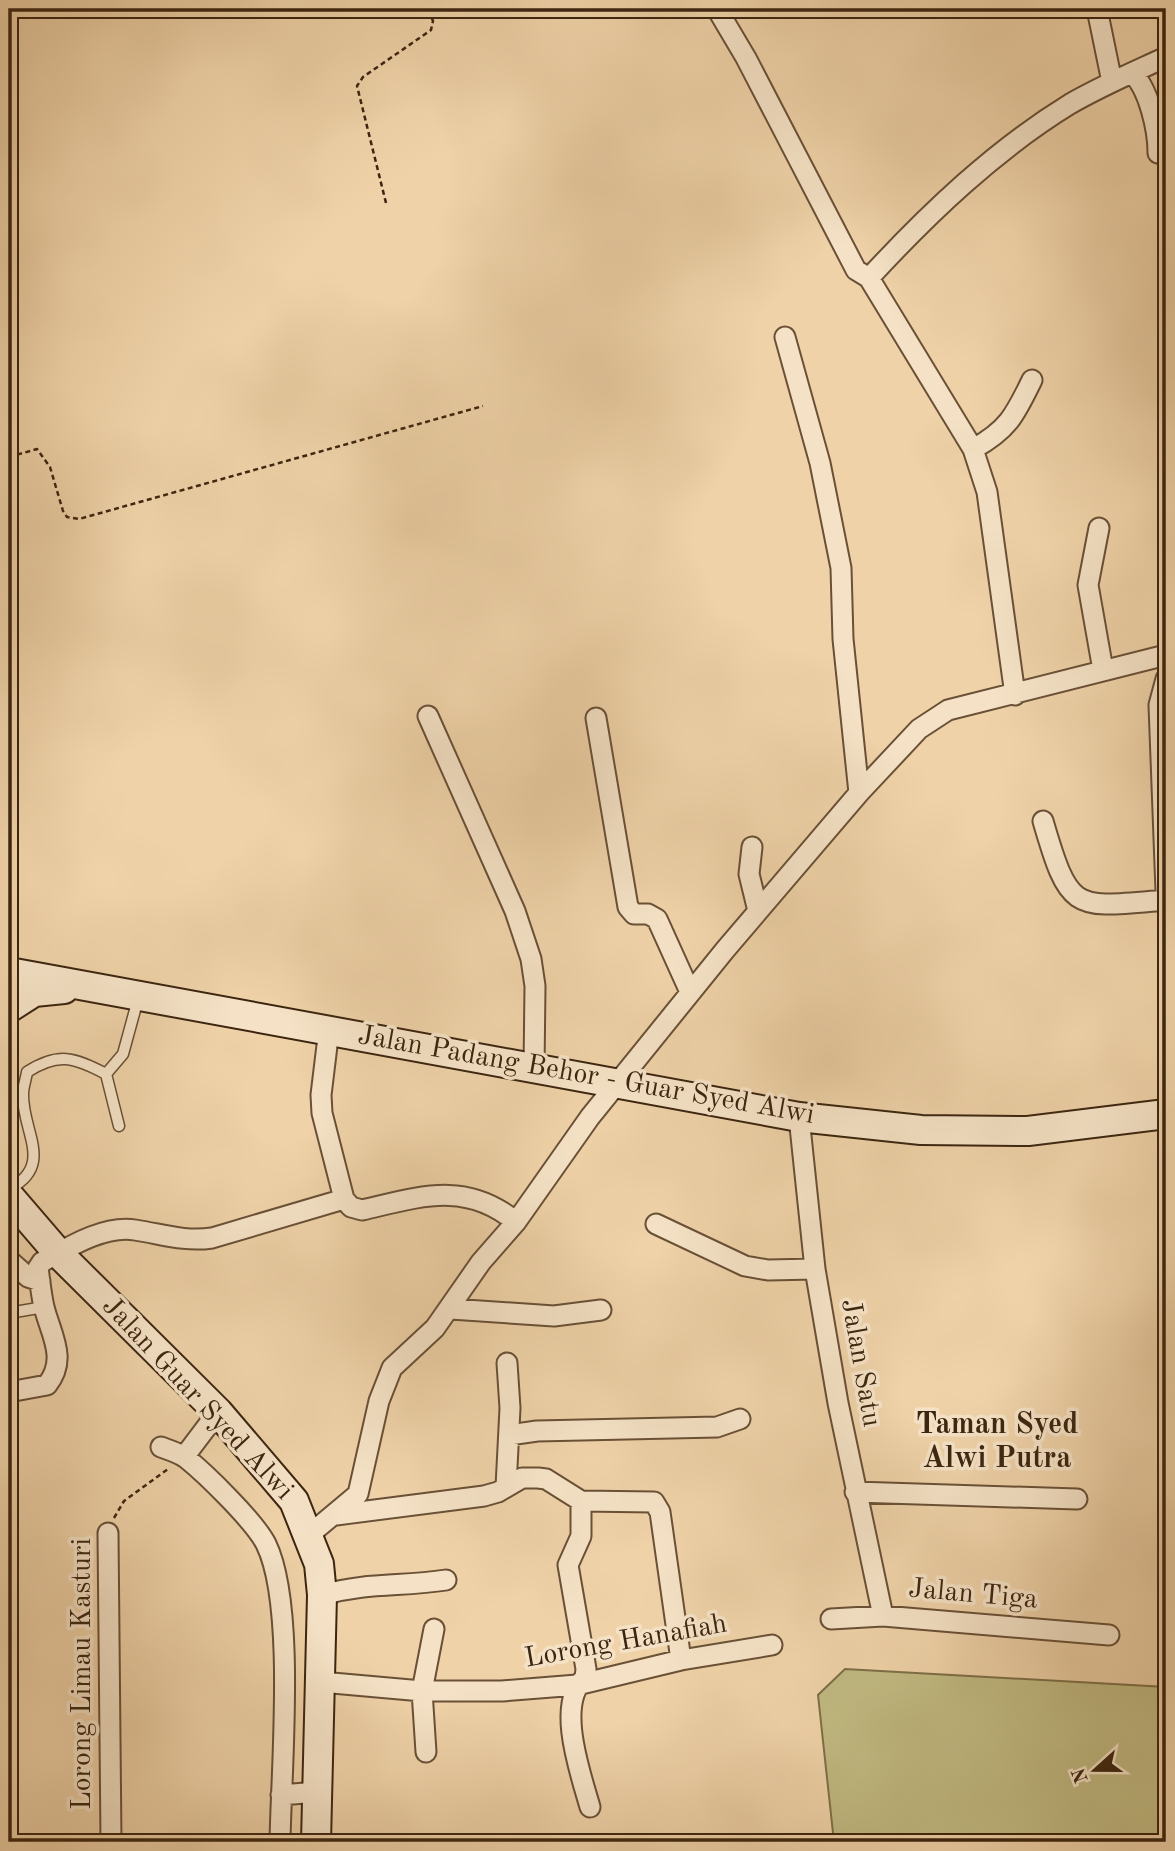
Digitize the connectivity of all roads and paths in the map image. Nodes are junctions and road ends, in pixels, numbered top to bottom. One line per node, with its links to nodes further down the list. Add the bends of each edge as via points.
1 (428, 9): 8 (path, via 431,30 363,77 357,86)
2 (717, 9): 9 (street, via 856,270)
3 (1097, 9): 6 (street)
4 (1166, 57): 5 (street)
5 (1132, 72): 6 (street); 7 (street, via 1144,92)
6 (1112, 82): 9 (street, via 1069,105 977,172)
7 (1158, 153)
8 (386, 203)
9 (869, 278): 13 (street)
10 (785, 337): 22 (street, via 814,439 841,568 843,639)
11 (1032, 380): 13 (street, via 1012,421)
12 (483, 406): 14 (path, via 79,519 67,517 63,511 50,467 37,449)
13 (973, 449): 19 (street, via 987,492)
14 (9, 457)
15 (1098, 528): 17 (street, via 1088,585)
16 (1166, 655): 17 (street)
17 (1103, 670): 19 (street)
18 (1166, 679): 25 (street, via 1159,705)
19 (1015, 695): 22 (street, via 948,710 919,729)
20 (428, 716): 34 (street, via 515,911 531,959)
21 (596, 718): 30 (street, via 628,907 634,914 657,919)
22 (859, 793): 27 (street)
23 (1043, 821): 26 (street, via 1059,877 1076,897 1099,906)
24 (752, 847): 27 (street, via 749,874)
25 (1166, 891)
26 (1166, 900)
27 (758, 911): 30 (street)
28 (9, 972): 29 (main road, Jalan Padang Behor - Guar Syed Alwi)
29 (84, 987): 31 (main road, Jalan Padang Behor - Guar Syed Alwi); 32 (main road, via 34,992)
30 (690, 992): 36 (street)
31 (139, 995): 33 (main road, Jalan Padang Behor - Guar Syed Alwi); 35 (lane, via 123,1054)
32 (9, 1008)
33 (329, 1029): 34 (main road, Jalan Padang Behor - Guar Syed Alwi); 42 (street, via 322,1104)
34 (534, 1069): 36 (main road, Jalan Padang Behor - Guar Syed Alwi)
35 (106, 1074): 39 (lane); 40 (lane, via 67,1059 46,1060 27,1072 23,1096 35,1157 30,1174)
36 (616, 1084): 38 (main road, Jalan Padang Behor - Guar Syed Alwi); 43 (street)
37 (1166, 1114): 38 (main road, Jalan Padang Behor - Guar Syed Alwi, via 1015,1131 921,1130)
38 (799, 1117): 47 (street, Jalan Satu)
39 (119, 1126)
40 (9, 1189)
41 (9, 1196): 45 (main road, Jalan Guar Syed Alwi)
42 (344, 1199): 43 (street, via 362,1210 439,1193 491,1204); 45 (street, via 212,1238 191,1241 120,1230)
43 (516, 1222): 50 (street, via 481,1262)
44 (656, 1224): 47 (street, via 745,1266)
45 (58, 1253): 48 (street, via 38,1268); 55 (main road, Jalan Guar Syed Alwi)
46 (9, 1260): 48 (street)
47 (815, 1269): 61 (street, Jalan Satu)
48 (40, 1281): 49 (street)
49 (44, 1307): 52 (lane); 54 (street, via 57,1344 57,1373 47,1385)
50 (450, 1309): 51 (street, via 554,1316); 64 (street, via 392,1368 379,1401 358,1494)
51 (601, 1310)
52 (9, 1313)
53 (507, 1363): 57 (street)
54 (9, 1392)
55 (218, 1412): 59 (street); 66 (main road, Jalan Guar Syed Alwi, via 294,1501)
56 (740, 1419): 57 (street, via 717,1427)
57 (509, 1435): 60 (street)
58 (161, 1447): 59 (street)
59 (184, 1457): 65 (path, Lorong Limau Kasturi, via 124,1501); 80 (street, via 252,1524 266,1544 276,1579 283,1645)
60 (506, 1487): 63 (street, via 522,1478 546,1479); 64 (street, via 484,1496)
61 (855, 1492): 62 (street); 69 (street, Jalan Satu)
62 (1077, 1499)
63 (581, 1501): 74 (street, via 653,1502 660,1512); 76 (street, via 581,1536 568,1565 586,1669 585,1678)
64 (335, 1515): 66 (street)
65 (108, 1533): 82 (street, Lorong Limau Kasturi)
66 (309, 1535): 68 (main road, Jalan Guar Syed Alwi, via 319,1564)
67 (446, 1580): 68 (street, via 408,1586 354,1586)
68 (322, 1595): 75 (main road, Jalan Guar Syed Alwi)
69 (883, 1616): 70 (street, Jalan Tiga); 72 (street, Jalan Tiga)
70 (831, 1619)
71 (433, 1629): 77 (street)
72 (1109, 1634)
73 (772, 1645): 74 (street, Lorong Hanafiah)
74 (681, 1660): 76 (street, Lorong Hanafiah)
75 (321, 1682): 77 (street, Lorong Hanafiah); 79 (main road, Jalan Guar Syed Alwi)
76 (577, 1685): 77 (street, Lorong Hanafiah); 81 (street, via 571,1711 574,1748)
77 (422, 1691): 78 (street)
78 (426, 1752)
79 (317, 1792): 80 (street); 84 (main road, Jalan Guar Syed Alwi)
80 (281, 1795): 83 (street)
81 (590, 1807)
82 (111, 1842)
83 (280, 1842)
84 (316, 1842)

